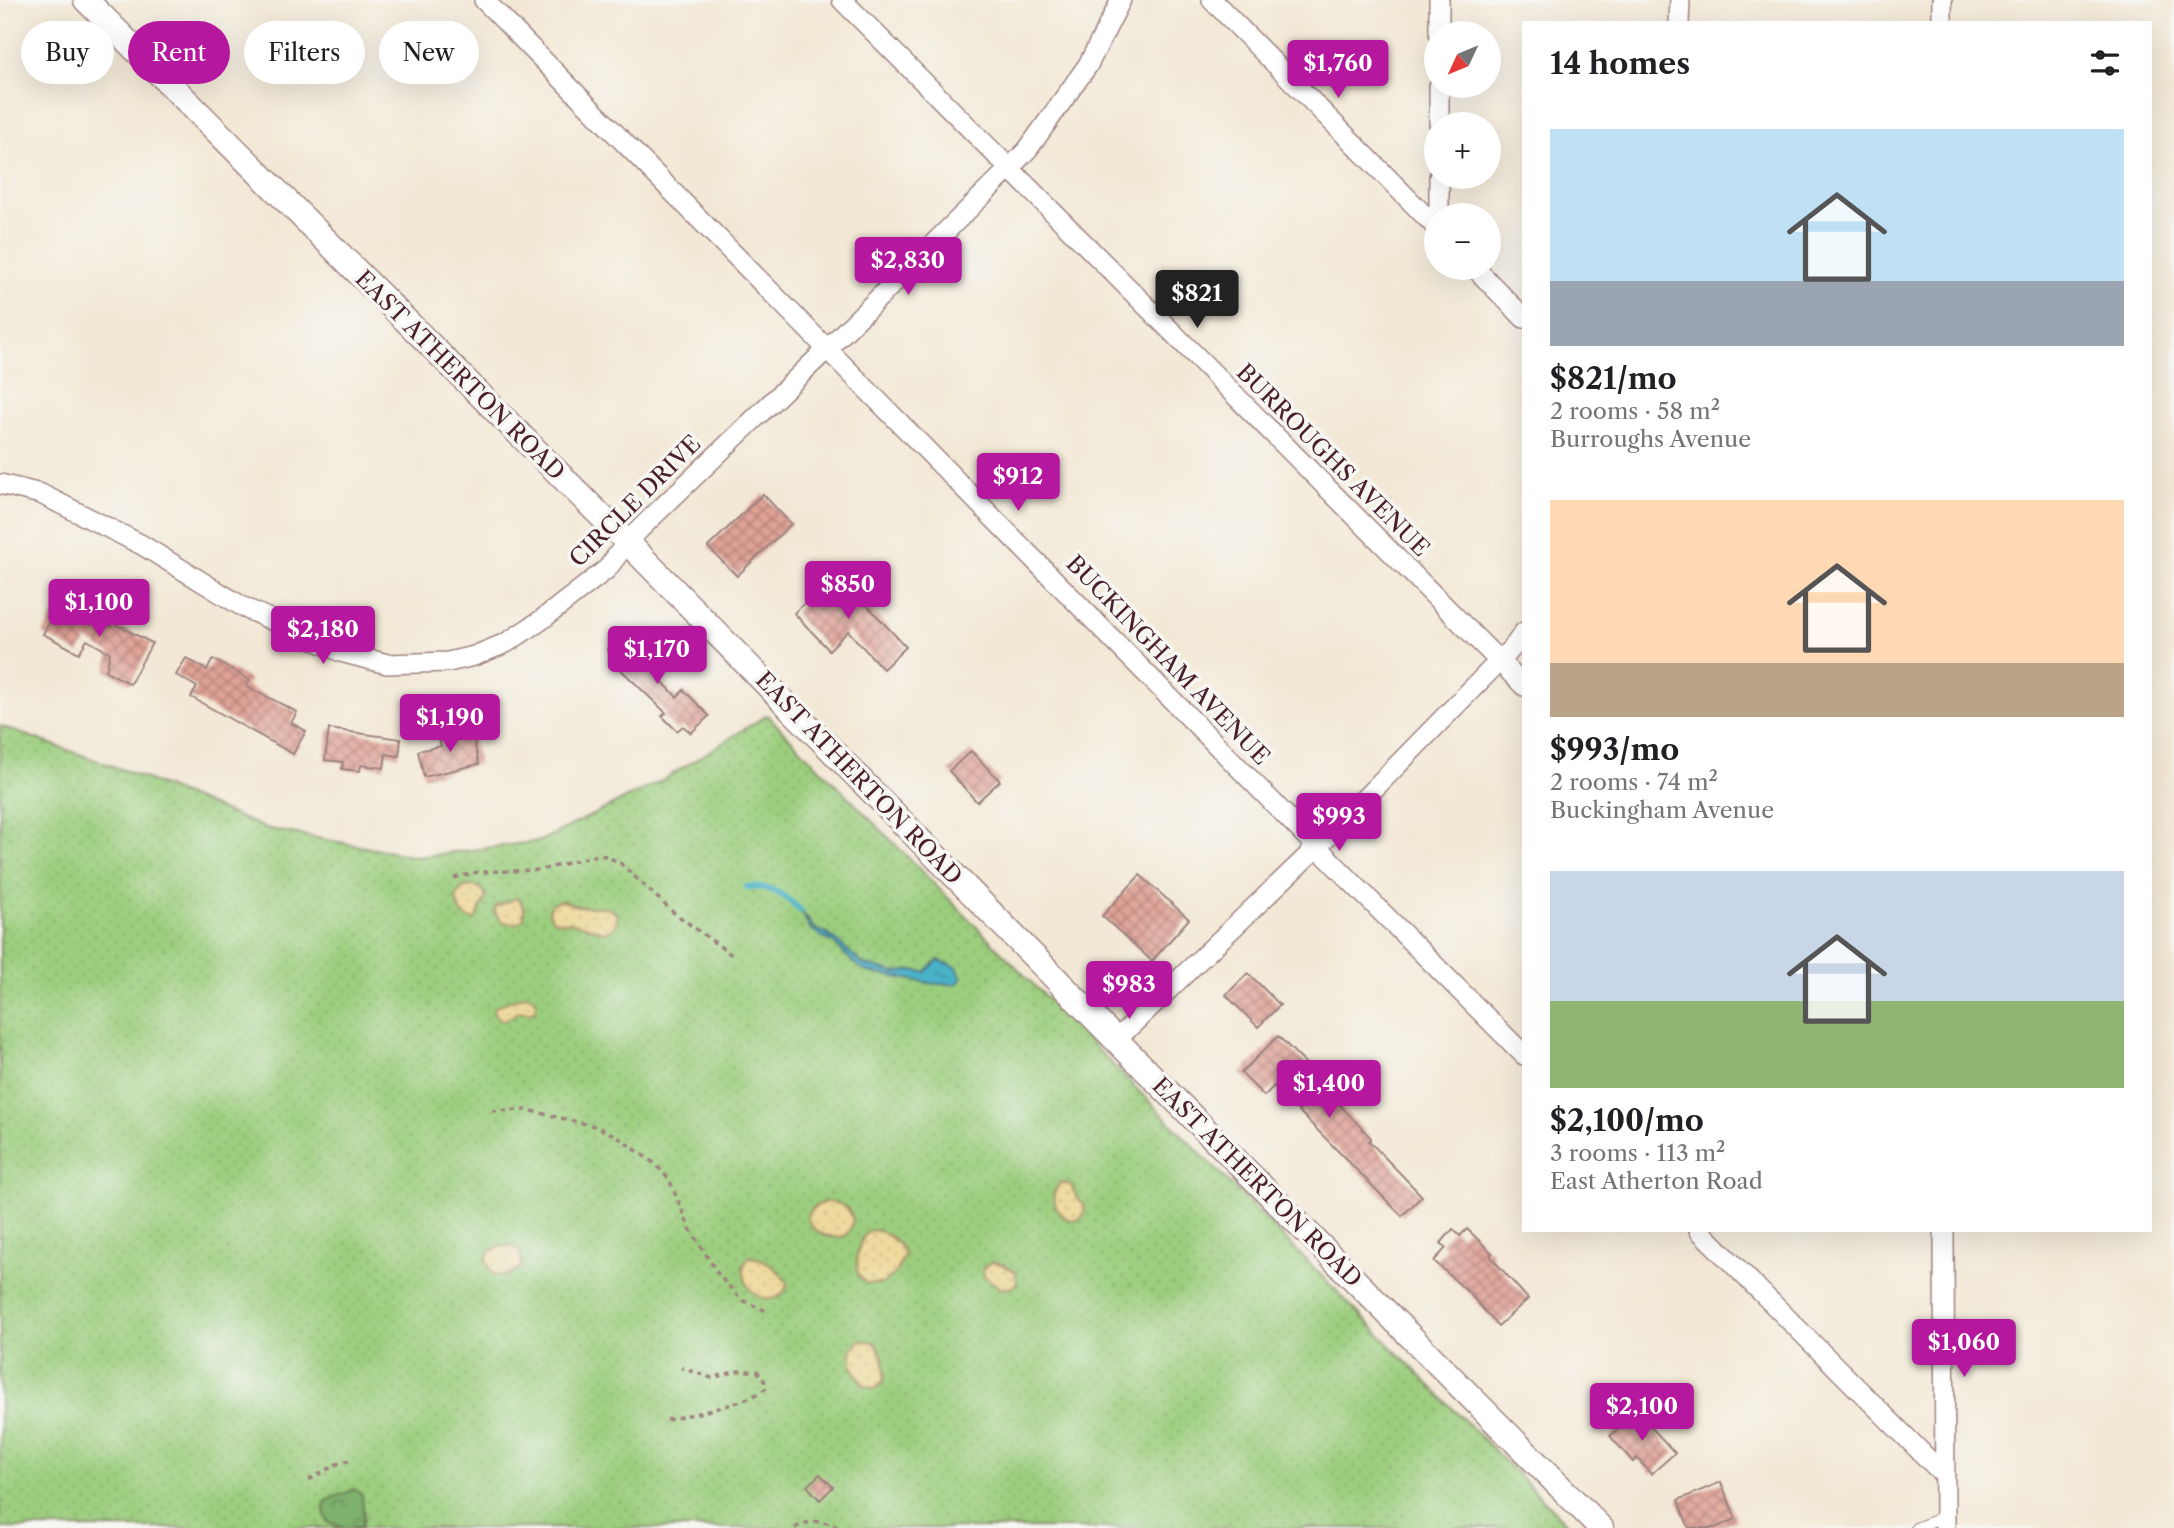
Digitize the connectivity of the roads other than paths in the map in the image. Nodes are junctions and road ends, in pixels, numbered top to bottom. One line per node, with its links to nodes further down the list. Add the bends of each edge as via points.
1 (86, 0): 18 (street, EAST ATHERTON ROAD)
2 (484, 0): 16 (street, BUCKINGHAM AVENUE)
3 (842, 0): 12 (street, BURROUGHS AVENUE)
4 (1121, 0): 12 (street, CIRCLE DRIVE, via 1088,65)
5 (1212, 0): 13 (street)
6 (1439, 0): 9 (street)
7 (1679, 0): 10 (street)
8 (1942, 0): 11 (street)
9 (1439, 21)
10 (1679, 21)
11 (1942, 21)
12 (1008, 170): 16 (street, CIRCLE DRIVE); 20 (street, BURROUGHS AVENUE)
13 (1424, 215)
14 (1487, 280): 15 (street)
15 (1522, 316)
16 (828, 348): 18 (street, CIRCLE DRIVE); 22 (street, BUCKINGHAM AVENUE)
17 (0, 484): 18 (street, CIRCLE DRIVE, via 41,494 97,522 243,607 341,652 387,664 448,662 506,643 607,569)
18 (627, 542): 23 (street, EAST ATHERTON ROAD)
19 (1522, 634): 20 (street)
20 (1499, 661): 21 (street, BURROUGHS AVENUE); 22 (street)
21 (1522, 684)
22 (1317, 847): 23 (street); 24 (street, BUCKINGHAM AVENUE)
23 (1116, 1040): 29 (street, EAST ATHERTON ROAD)
24 (1522, 1053)
25 (1701, 1232): 27 (street)
26 (1944, 1232): 27 (street)
27 (1944, 1475): 28 (street)
28 (1945, 1522): 30 (lane)
29 (1601, 1528)
30 (1916, 1528)

